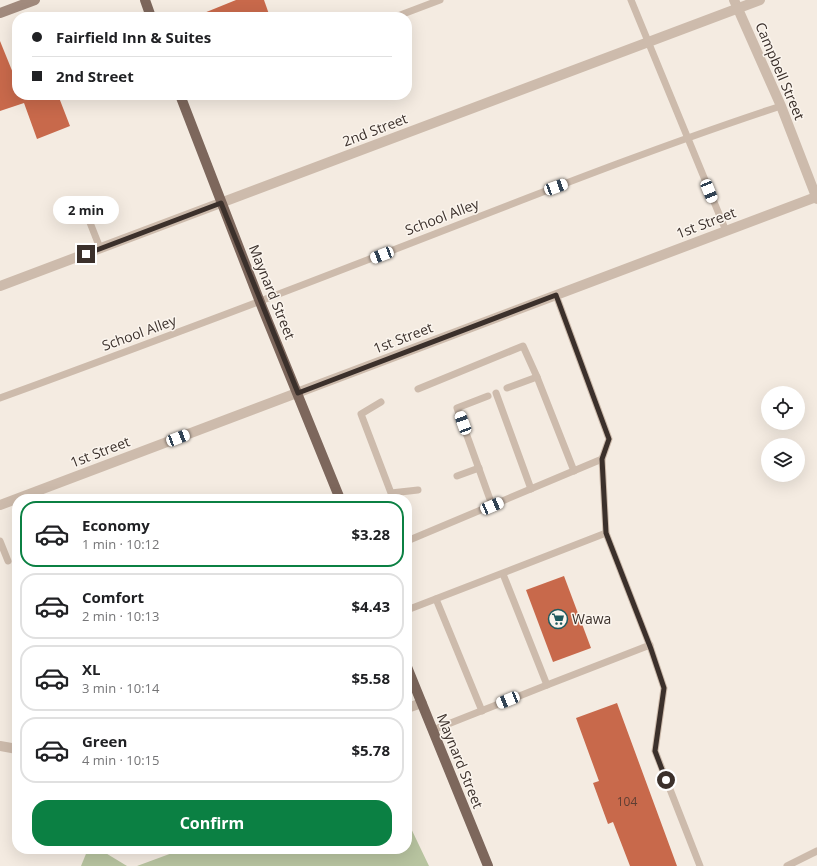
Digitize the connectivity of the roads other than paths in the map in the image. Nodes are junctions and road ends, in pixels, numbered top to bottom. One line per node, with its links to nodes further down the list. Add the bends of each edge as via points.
1 (35, 0): 9 (main road)
2 (145, 0): 7 (main road)
3 (440, 0): 8 (lane)
4 (631, 0): 10 (lane)
5 (760, 0): 6 (street, 2nd Street)
6 (736, 4): 10 (street, 2nd Street); 12 (street, Campbell Street)
7 (149, 12)
8 (408, 12)
9 (0, 13)
10 (648, 42): 13 (lane); 15 (street, 2nd Street)
11 (184, 100): 15 (main road, Maynard Street)
12 (781, 106): 13 (lane, School Alley); 14 (street, Campbell Street)
13 (687, 138): 17 (lane); 21 (lane, School Alley)
14 (817, 198): 17 (street, 1st Street)
15 (221, 203): 18 (street, 2nd Street); 21 (main road, Maynard Street)
16 (88, 215): 18 (lane)
17 (726, 231): 20 (street, 1st Street)
18 (100, 248): 19 (street, 2nd Street)
19 (0, 286)
20 (556, 295): 25 (street, 1st Street); 30 (lane, via 609,439)
21 (260, 302): 25 (main road, Maynard Street); 28 (lane, School Alley)
22 (537, 377): 23 (lane); 24 (lane, via 523,346); 32 (lane)
23 (507, 388)
24 (418, 389)
25 (298, 393): 36 (street, 1st Street); 37 (main road, Maynard Street)
26 (496, 393): 34 (lane)
27 (488, 396): 31 (lane, via 457,408)
28 (0, 398)
29 (380, 402): 35 (lane, via 362,414 391,493)
30 (602, 459): 32 (lane); 41 (lane)
31 (479, 468): 33 (lane); 40 (lane)
32 (574, 471): 34 (lane)
33 (457, 476)
34 (531, 489): 40 (lane)
35 (418, 490)
36 (29, 494)
37 (338, 494)
38 (12, 500): 39 (street, 1st Street)
39 (0, 505)
40 (492, 506): 42 (lane)
41 (606, 533): 45 (lane); 48 (lane)
42 (412, 539)
43 (0, 541): 44 (lane)
44 (8, 561)
45 (503, 574): 46 (lane); 49 (lane)
46 (436, 599): 47 (lane); 53 (lane)
47 (412, 608)
48 (650, 645): 49 (lane); 59 (lane, via 664,688 655,751)
49 (547, 685): 53 (lane)
50 (412, 686): 51 (main road, Maynard Street)
51 (422, 703): 52 (street); 54 (main road, Maynard Street)
52 (412, 706)
53 (482, 711): 54 (lane)
54 (433, 730): 58 (main road, Maynard Street)
55 (0, 746): 56 (street)
56 (12, 748)
57 (817, 851): 60 (lane)
58 (488, 866)
59 (700, 866)
60 (787, 866)

